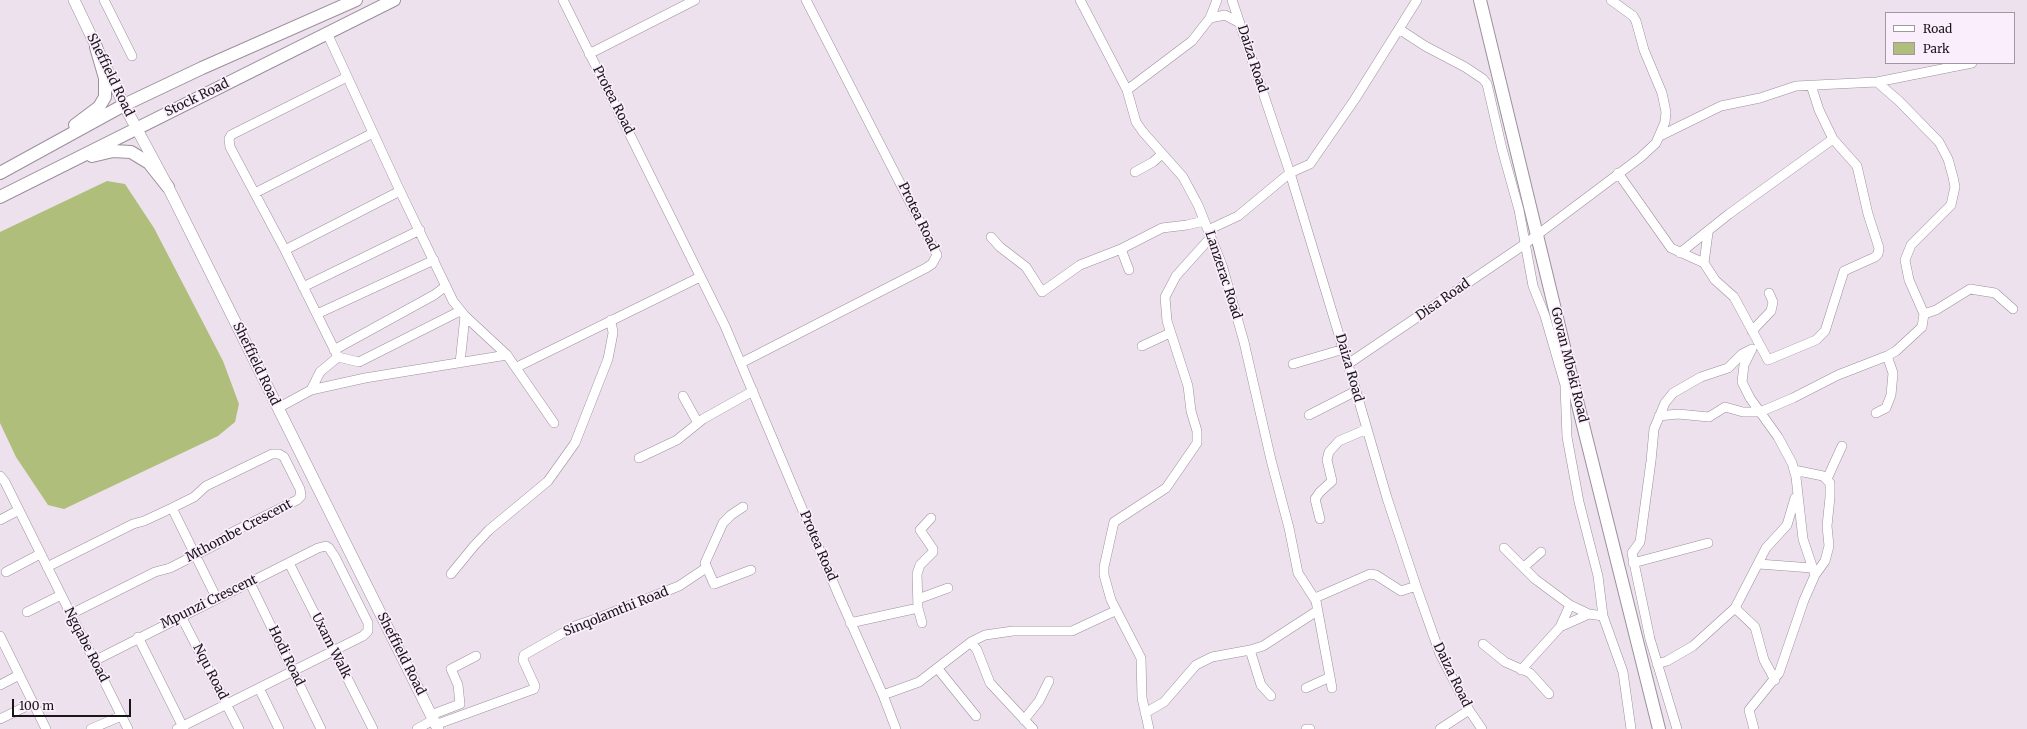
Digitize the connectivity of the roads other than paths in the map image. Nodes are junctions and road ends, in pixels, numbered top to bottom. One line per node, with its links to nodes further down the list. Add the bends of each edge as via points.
1 (74, 0): 18 (street, Sheffield Road)
2 (104, 0): 20 (street)
3 (356, 0): 26 (main road, Stock Road, via 202,68)
4 (394, 0): 17 (main road, Stock Road)
5 (563, 0): 19 (street, Protea Road)
6 (695, 0): 19 (street, Protea Road)
7 (806, 0): 75 (street, Protea Road, via 938,255 926,268)
8 (1080, 0): 25 (street, Lanzerac Road)
9 (1217, 0): 14 (street)
10 (1232, 0): 15 (street, Daiza Road)
11 (1417, 0): 16 (street)
12 (1480, 0): 45 (main road, Govan Mbeki Road)
13 (1611, 0): 29 (street, via 1636,21 1644,50 1662,93 1666,112)
14 (1210, 18): 15 (street, via 1225,15); 25 (street, via 1192,41)
15 (1240, 23): 36 (street, Daiza Road)
16 (1399, 29): 36 (street, via 1314,158 1307,167); 48 (street, via 1486,82 1519,210)
17 (327, 33): 22 (street); 27 (main road, Stock Road)
18 (96, 47): 26 (street, Sheffield Road); 31 (main road, via 105,78 104,97 99,107)
19 (589, 54): 55 (street, Protea Road)
20 (132, 56)
21 (1967, 64): 23 (street)
22 (347, 77): 28 (street); 40 (street, via 229,137 230,147)
23 (1877, 82): 24 (street); 62 (street, via 1939,142 1948,158 1953,177 1954,193 1951,205 1911,245 1905,260 1909,280)
24 (1811, 85): 29 (street, via 1796,86 1760,98 1721,106); 30 (street, via 1819,110)
25 (1127, 90): 32 (street, Lanzerac Road, via 1136,122)
26 (124, 106): 27 (street, Sheffield Road); 31 (main road, Stock Road)
27 (136, 128): 33 (main road, Stock Road); 38 (street, Sheffield Road)
28 (373, 133): 39 (street); 40 (street)
29 (1660, 136): 37 (street, Disa Road, via 1651,149)
30 (1833, 138): 46 (street, via 1729,214); 66 (street, via 1857,166 1879,248 1878,254 1844,271 1829,322 1819,338 1768,360)
31 (51, 145): 35 (main road, Stock Road)
32 (1162, 154): 34 (street); 42 (street, Lanzerac Road, via 1183,177)
33 (72, 161): 38 (main road, via 113,151 131,152 149,163); 41 (main road, Stock Road)
34 (1135, 172)
35 (0, 173)
36 (1290, 174): 44 (street, via 1238,216); 68 (street, Daiza Road)
37 (1618, 174): 45 (street, Disa Road); 51 (street, via 1671,248)
38 (168, 187): 84 (street, Sheffield Road)
39 (400, 191): 43 (street); 50 (street)
40 (256, 193): 50 (street)
41 (0, 197)
42 (1204, 220): 44 (street, Lanzerac Road); 49 (street, via 1187,226 1162,228)
43 (420, 230): 52 (street); 57 (street)
44 (1210, 233): 65 (street, via 1167,291 1165,303); 123 (street, Lanzerac Road, via 1244,342 1300,577)
45 (1538, 233): 48 (street, Disa Road); 187 (main road, Govan Mbeki Road)
46 (1708, 233): 51 (street); 53 (street)
47 (991, 237): 49 (street, via 1026,267 1042,292 1075,268)
48 (1524, 244): 77 (street, Disa Road); 134 (street, via 1534,291 1545,316 1564,380 1567,437 1579,502 1598,576)
49 (1121, 248): 54 (street)
50 (285, 250): 57 (street)
51 (1680, 253): 53 (street)
52 (434, 260): 56 (street); 60 (street)
53 (1704, 263): 64 (street, via 1715,280 1734,297)
54 (1129, 270)
55 (700, 277): 63 (street); 75 (street, Protea Road)
56 (446, 286): 61 (street); 70 (street)
57 (303, 287): 60 (street)
58 (1769, 294): 64 (street, via 1773,302 1771,311)
59 (2013, 309): 62 (street, via 1995,293 1970,289 1936,310)
60 (317, 314): 70 (street)
61 (462, 314): 71 (street); 73 (street); 74 (street)
62 (1924, 314): 72 (street, via 1922,326 1917,333)
63 (611, 320): 78 (street); 118 (street, via 613,333 608,359 575,443 548,481 489,530)
64 (1752, 331): 66 (street)
65 (1170, 333): 67 (street); 128 (street, via 1188,386 1198,440 1166,488 1112,525 1104,571)
66 (1759, 342): 69 (street)
67 (1142, 346)
68 (1344, 349): 76 (street); 77 (street, Daiza Road)
69 (1752, 349): 85 (street, via 1744,365 1742,382); 88 (street, via 1742,354 1728,368 1677,391 1668,398)
70 (336, 354): 73 (street); 80 (street, via 320,372)
71 (507, 355): 74 (street); 78 (street)
72 (1887, 356): 85 (street, via 1838,375); 86 (street, via 1893,373 1891,395 1886,408)
73 (359, 362): 79 (street)
74 (460, 363): 79 (street)
75 (741, 363): 81 (street, Protea Road)
76 (1293, 364)
77 (1348, 364): 82 (street, Daiza Road)
78 (517, 367): 89 (street)
79 (365, 378): 80 (street)
80 (311, 390): 84 (street)
81 (753, 390): 90 (street); 135 (street, Protea Road)
82 (1356, 391): 87 (street); 91 (street, Daiza Road)
83 (684, 396): 90 (street)
84 (278, 408): 169 (street, Sheffield Road)
85 (1760, 412): 88 (street, via 1743,412 1725,407 1709,417 1678,414); 94 (street, via 1789,454)
86 (1876, 413)
87 (1309, 415)
88 (1659, 416): 109 (street, via 1653,433 1652,461 1640,542 1632,551)
89 (554, 423)
90 (698, 423): 93 (street, via 677,440)
91 (1367, 429): 102 (street, via 1339,441 1329,452 1327,460 1332,480 1315,499); 120 (street, Daiza Road)
92 (1842, 446): 96 (street)
93 (639, 458)
94 (1794, 470): 96 (street, via 1820,474); 97 (street)
95 (0, 476): 100 (street, Ngqabe Road)
96 (1827, 479): 116 (street, via 1830,483 1827,523 1829,546 1825,561)
97 (1796, 491): 111 (street, via 1787,525 1768,546); 116 (street, via 1803,538)
98 (743, 507): 114 (street, via 723,523 705,561)
99 (172, 508): 108 (street); 108 (street, Mthombe Crescent, via 194,497 206,486 272,454 284,457 300,489 301,496 296,500 229,534 217,544); 112 (street, Mthombe Crescent, via 133,524)
100 (19, 510): 103 (street); 107 (street, Ngqabe Road)
101 (932, 518): 125 (street, via 920,530 933,552 920,566 917,574)
102 (1320, 519)
103 (0, 520)
104 (1708, 543): 109 (street)
105 (1504, 548): 113 (street)
106 (1542, 552): 113 (street)
107 (40, 554): 112 (street, Ngqabe Road); 117 (street)
108 (195, 555): 124 (street); 131 (street, Mthombe Crescent)
109 (1633, 562): 146 (street)
110 (289, 563): 119 (street, Mpunzi Crescent); 143 (street, Uxam Walk); 143 (street, Mpunzi Crescent, via 326,546 332,551 365,616 368,631)
111 (1759, 564): 116 (street); 127 (street)
112 (47, 567): 122 (street, Ngqabe Road)
113 (1524, 567): 126 (street, via 1544,586)
114 (706, 568): 115 (street, via 714,584); 169 (street, Sinqolamthi Road, via 679,586 575,626 524,655 523,660 535,686 534,690)
115 (751, 570)
116 (1814, 571): 152 (street, via 1782,668)
117 (6, 572)
118 (451, 574)
119 (250, 583): 124 (street, Mpunzi Crescent); 149 (street, Hodi Road)
120 (1416, 586): 123 (street, via 1401,591 1376,575 1370,574); 163 (street, Daiza Road, via 1440,654)
121 (948, 588): 125 (street)
122 (61, 595): 130 (street, Ngqabe Road); 131 (street, Ngqabe Road)
123 (1315, 598): 129 (street)
124 (217, 599): 133 (street, Mpunzi Crescent)
125 (918, 604): 135 (street); 136 (street)
126 (1570, 604): 132 (street); 137 (street)
127 (1735, 608): 146 (street, via 1693,646); 152 (street, via 1755,627 1764,660)
128 (1116, 611): 140 (street, via 1072,631 999,632); 164 (street, via 1141,658)
129 (1317, 611): 142 (street, via 1273,640); 151 (street)
130 (27, 612)
131 (70, 614): 145 (street, Ngqabe Road)
132 (1589, 614): 134 (street); 137 (street)
133 (181, 616): 139 (street, Mpunzi Crescent); 162 (street, Nqu Road)
134 (1603, 616): 186 (street, via 1623,672)
135 (850, 623): 159 (street, Protea Road)
136 (922, 623)
137 (1560, 627): 148 (street)
138 (0, 636): 150 (street)
139 (138, 638): 145 (street, Mpunzi Crescent); 170 (street)
140 (971, 642): 147 (street); 168 (street, via 977,650 990,683)
141 (1483, 644): 148 (street, via 1505,662)
142 (1250, 650): 160 (street, via 1261,685); 164 (street, via 1212,657 1196,665 1164,702)
143 (333, 651): 149 (street); 177 (street, Uxam Walk)
144 (476, 656): 169 (street, via 451,669 458,685 460,704)
145 (94, 661): 165 (street, Ngqabe Road)
146 (1657, 664): 188 (street)
147 (938, 669): 159 (street, via 919,682); 166 (street)
148 (1521, 670): 158 (street, via 1533,676)
149 (294, 671): 155 (street); 176 (street, Hodi Road)
150 (19, 675): 154 (street); 161 (street)
151 (1330, 677): 156 (street); 157 (street)
152 (1775, 680): 189 (street, via 1749,710)
153 (1048, 681): 168 (street, via 1040,701)
154 (0, 685)
155 (259, 688): 162 (street); 175 (street)
156 (1306, 688)
157 (1332, 688)
158 (1549, 694)
159 (883, 695): 179 (street, Protea Road)
160 (1270, 696)
161 (33, 703): 167 (street); 171 (street)
162 (226, 704): 170 (street); 174 (street, Nqu Road)
163 (1469, 710): 184 (street); 185 (street, Daiza Road)
164 (1145, 713): 181 (street)
165 (121, 716): 172 (street); 173 (street, Ngqabe Road)
166 (976, 716)
167 (0, 719)
168 (1024, 720): 180 (street)
169 (434, 722): 178 (street, Sinqolamthi Road)
170 (181, 728)
171 (46, 729)
172 (91, 729)
173 (128, 729)
174 (239, 729)
175 (279, 729)
176 (321, 729)
177 (373, 729)
178 (417, 729)
179 (895, 729)
180 (1033, 729)
181 (1149, 729)
182 (1306, 729): 183 (street)
183 (1310, 729)
184 (1440, 729)
185 (1482, 729)
186 (1631, 729)
187 (1659, 729)
188 (1677, 729)
189 (1754, 729)

